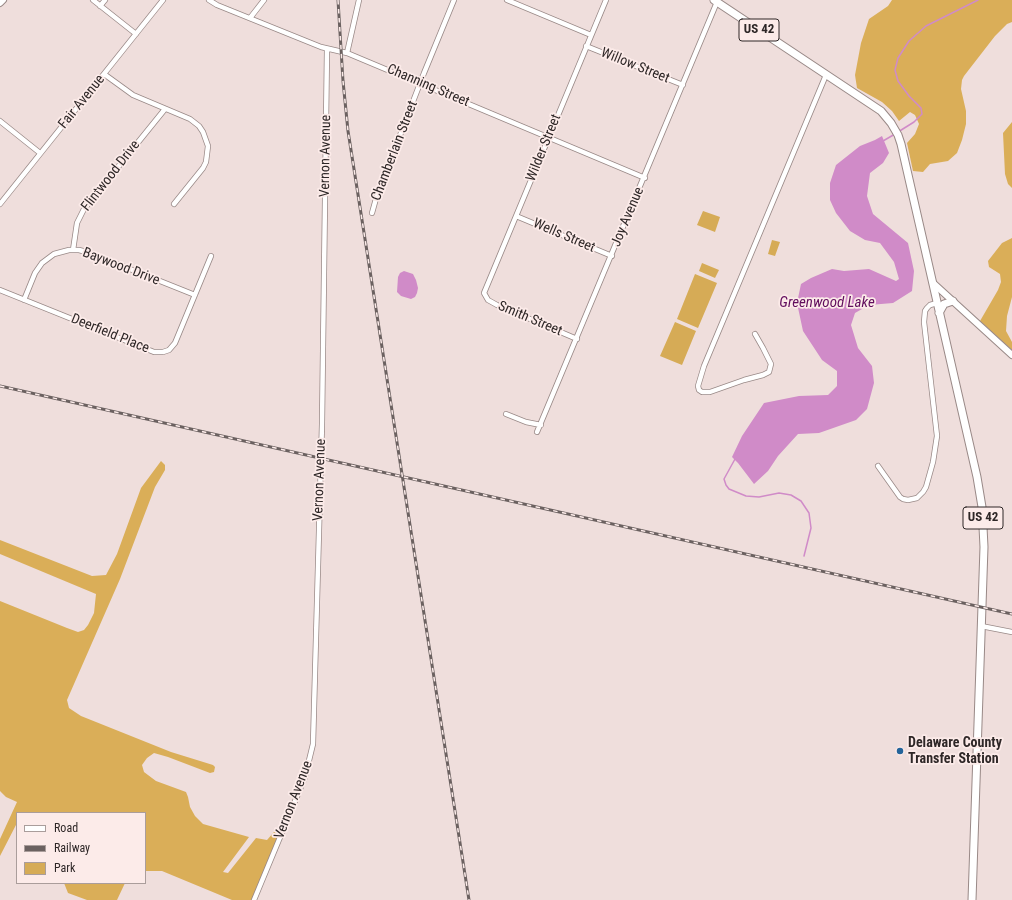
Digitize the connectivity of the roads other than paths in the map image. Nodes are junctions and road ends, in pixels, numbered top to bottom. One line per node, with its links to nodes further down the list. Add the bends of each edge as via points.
1 (3, 0): 12 (street)
2 (93, 0): 13 (street)
3 (105, 0): 13 (street)
4 (163, 0): 15 (street, Fair Avenue)
5 (209, 0): 14 (street, Channing Street)
6 (264, 0): 14 (street)
7 (359, 0): 19 (street)
8 (454, 0): 22 (street, Chamberlain Street)
9 (507, 0): 16 (street)
10 (606, 0): 16 (street, Wilder Street)
11 (716, 1): 21 (main road, US 42); 23 (street, Joy Avenue)
12 (0, 3)
13 (100, 6): 15 (street)
14 (250, 18): 18 (street, Channing Street)
15 (136, 34): 20 (street, Fair Avenue)
16 (591, 35): 17 (street, Wilder Street)
17 (586, 46): 23 (street, Willow Street); 26 (street, Wilder Street)
18 (327, 49): 19 (street, Channing Street); 53 (street, Vernon Avenue, via 322,424 313,744 305,777)
19 (347, 53): 22 (street, Channing Street)
20 (104, 74): 24 (street, via 132,95); 27 (street, Fair Avenue)
21 (826, 75): 36 (main road, US 42, via 881,111 898,135); 44 (street, via 704,366 699,390 710,392 764,376 769,372 771,364)
22 (420, 83): 26 (street, Channing Street); 31 (street, Chamberlain Street)
23 (683, 85): 28 (street, Joy Avenue)
24 (165, 109): 30 (street, via 194,122 204,132 208,146 204,168); 33 (street, Flintwood Drive, via 84,209 77,223)
25 (0, 121): 27 (street)
26 (548, 137): 28 (street, Channing Street); 32 (street, Wilder Street)
27 (40, 153): 29 (street, Fair Avenue)
28 (645, 178): 35 (street, Joy Avenue)
29 (0, 204)
30 (174, 204)
31 (372, 213)
32 (516, 216): 35 (street, Wells Street); 39 (street, Wilder Street, via 485,290)
33 (73, 250): 38 (street, Baywood Drive, via 90,253); 40 (street, Baywood Drive, via 54,254 42,263)
34 (211, 256): 38 (street, Deerfield Place)
35 (612, 256): 45 (street, Joy Avenue)
36 (933, 283): 41 (street); 42 (main road, US 42)
37 (0, 290): 40 (street, Deerfield Place)
38 (195, 295): 40 (street, Deerfield Place, via 175,343 169,350 159,352)
39 (485, 296): 45 (street, Smith Street, via 497,305)
40 (24, 300)
41 (953, 301): 43 (main road, via 944,304); 46 (street)
42 (937, 303): 43 (main road, US 42); 50 (street, via 927,308 924,322 937,436 926,487 917,498 902,499)
43 (939, 313): 51 (main road, US 42, via 982,507 984,547)
44 (755, 334)
45 (577, 339): 48 (street, Joy Avenue)
46 (1012, 355)
47 (506, 414): 48 (street)
48 (541, 425): 49 (street, Joy Avenue)
49 (537, 432)
50 (878, 466)
51 (981, 626): 52 (street); 54 (main road, US 42)
52 (1012, 632)
53 (254, 900)
54 (972, 900)

